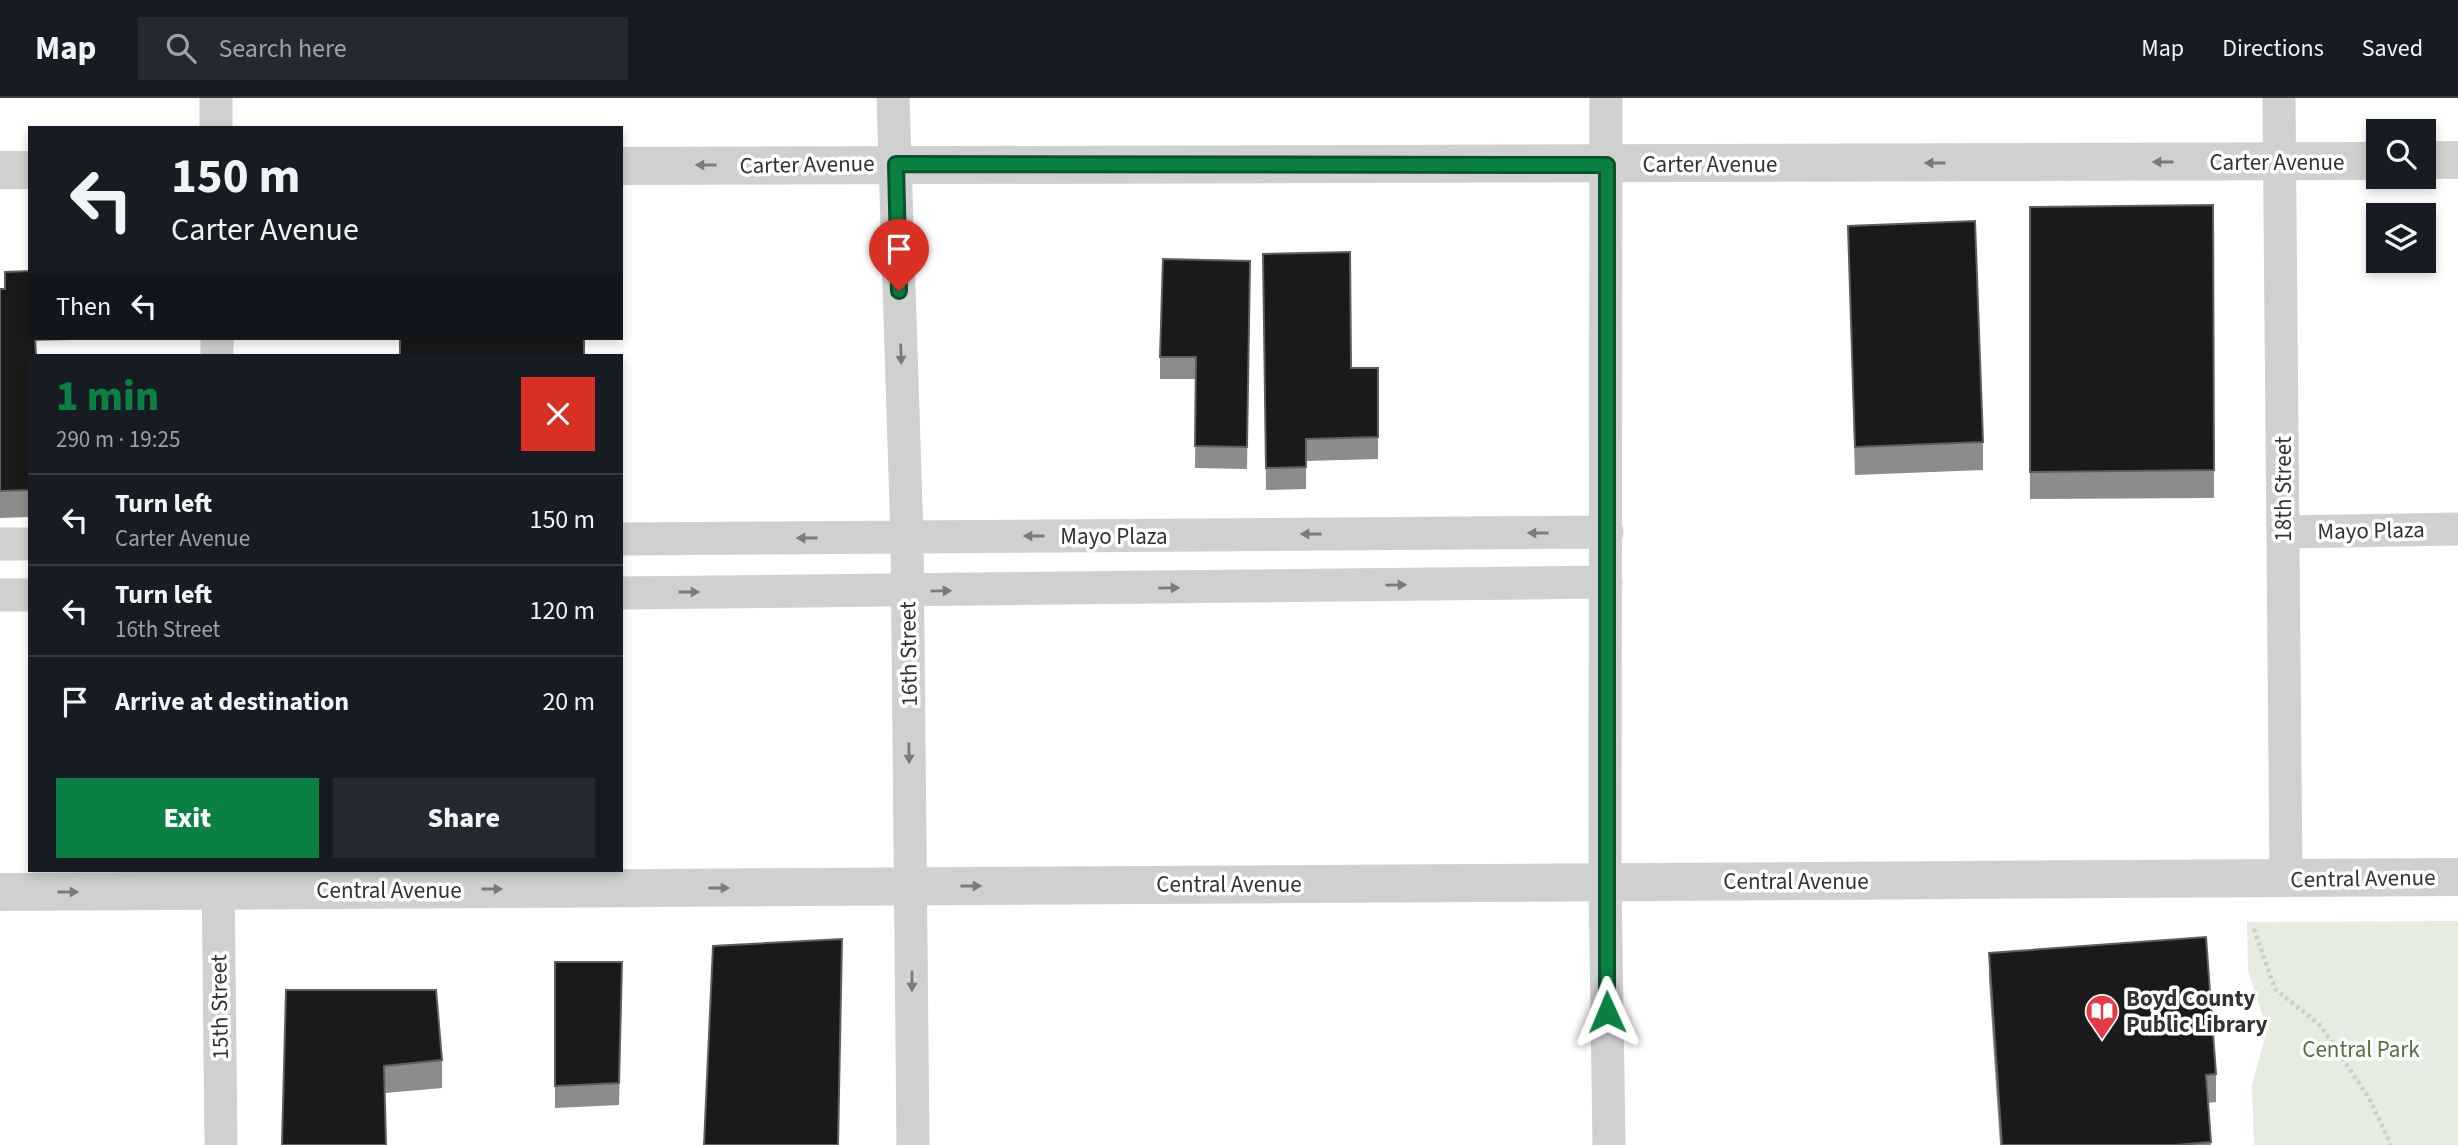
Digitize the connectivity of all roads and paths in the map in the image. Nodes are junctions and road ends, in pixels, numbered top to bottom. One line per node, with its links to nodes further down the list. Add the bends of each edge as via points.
1 (216, 98): 5 (street)
2 (893, 98): 10 (street, 16th Street)
3 (1605, 98): 11 (street)
4 (2279, 98): 9 (street, 18th Street)
5 (216, 126)
6 (2436, 160): 7 (street)
7 (2458, 160)
8 (2366, 161): 9 (street, Carter Avenue)
9 (2280, 162): 11 (street, Carter Avenue, one-way to 11); 17 (street, 18th Street)
10 (896, 164): 11 (street, Carter Avenue); 12 (street, Carter Avenue, one-way to 12); 18 (street, 16th Street, one-way to 18)
11 (1607, 165): 16 (street)
12 (623, 166)
13 (0, 170): 14 (street)
14 (28, 170)
15 (2458, 529): 17 (street, Mayo Plaza)
16 (1606, 532): 18 (street, Mayo Plaza, one-way to 18); 22 (street)
17 (2283, 532): 28 (street, 18th Street)
18 (907, 537): 19 (street, Mayo Plaza, one-way to 19); 23 (street, 16th Street)
19 (623, 539)
20 (0, 544): 21 (street)
21 (28, 544)
22 (1606, 582): 23 (street, one-way to 22); 30 (street)
23 (907, 591): 24 (street, one-way to 23); 31 (street, 16th Street, one-way to 31)
24 (623, 593)
25 (0, 595): 26 (street)
26 (28, 595)
27 (2458, 877): 28 (street, Central Avenue)
28 (2286, 879): 30 (street, Central Avenue)
29 (218, 881): 31 (street, Central Avenue, one-way to 31); 32 (street, Central Avenue, one-way to 29); 34 (street, 15th Street)
30 (1605, 881): 31 (street, Central Avenue, one-way to 30); 36 (street)
31 (911, 886): 35 (street, 16th Street, one-way to 35)
32 (0, 892)
33 (2254, 929): 37 (path, via 2275,989 2321,1026 2369,1098)
34 (221, 1145)
35 (913, 1145)
36 (1609, 1145)
37 (2391, 1145)

